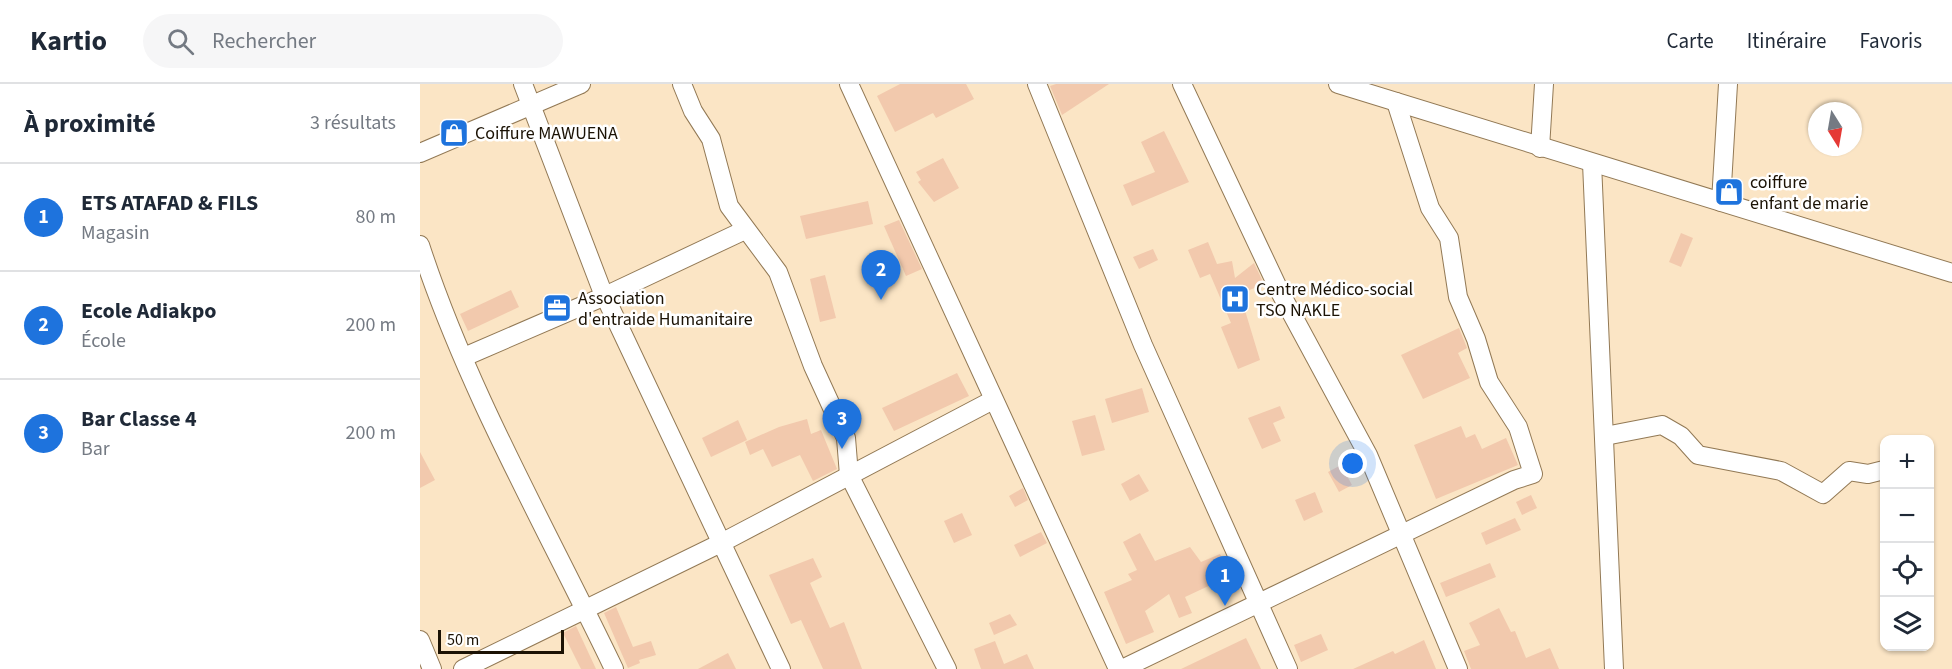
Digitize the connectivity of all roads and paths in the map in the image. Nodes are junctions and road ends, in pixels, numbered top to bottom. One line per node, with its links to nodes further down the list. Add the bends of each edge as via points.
1 (523, 84): 11 (street)
2 (581, 84): 11 (street)
3 (682, 84): 16 (street, via 711,139 729,206)
4 (849, 84): 21 (street)
5 (1037, 84): 27 (street, via 1143,345)
6 (1182, 84): 25 (street, via 1280,292 1368,454)
7 (1338, 84): 10 (street)
8 (1544, 84): 12 (street)
9 (1728, 84): 15 (street)
10 (1396, 102): 12 (street); 25 (street, via 1430,208 1449,238 1458,297 1489,382 1518,427 1533,474)
11 (532, 104): 13 (street); 19 (street)
12 (1540, 148): 14 (street)
13 (420, 153)
14 (1592, 163): 15 (street); 22 (street)
15 (1720, 202): 18 (street)
16 (745, 230): 19 (street); 24 (street, via 778,272 813,366 846,438)
17 (420, 245): 20 (street)
18 (1952, 273)
19 (605, 296): 20 (street); 26 (street)
20 (464, 357): 28 (street)
21 (993, 400): 24 (street); 35 (street)
22 (1605, 436): 23 (street, via 1662,425 1681,436 1698,455 1781,471 1824,494 1849,471); 39 (street)
23 (1880, 471)
24 (849, 475): 26 (street); 34 (street)
25 (1401, 534): 27 (street); 38 (street)
26 (723, 542): 28 (street); 33 (street)
27 (1259, 603): 36 (street); 37 (street)
28 (585, 609): 31 (street); 32 (street)
29 (420, 640): 30 (street)
30 (432, 669)
31 (463, 669)
32 (614, 669)
33 (781, 669)
34 (946, 669)
35 (1118, 669)
36 (1122, 669)
37 (1288, 669)
38 (1458, 669)
39 (1614, 669)

